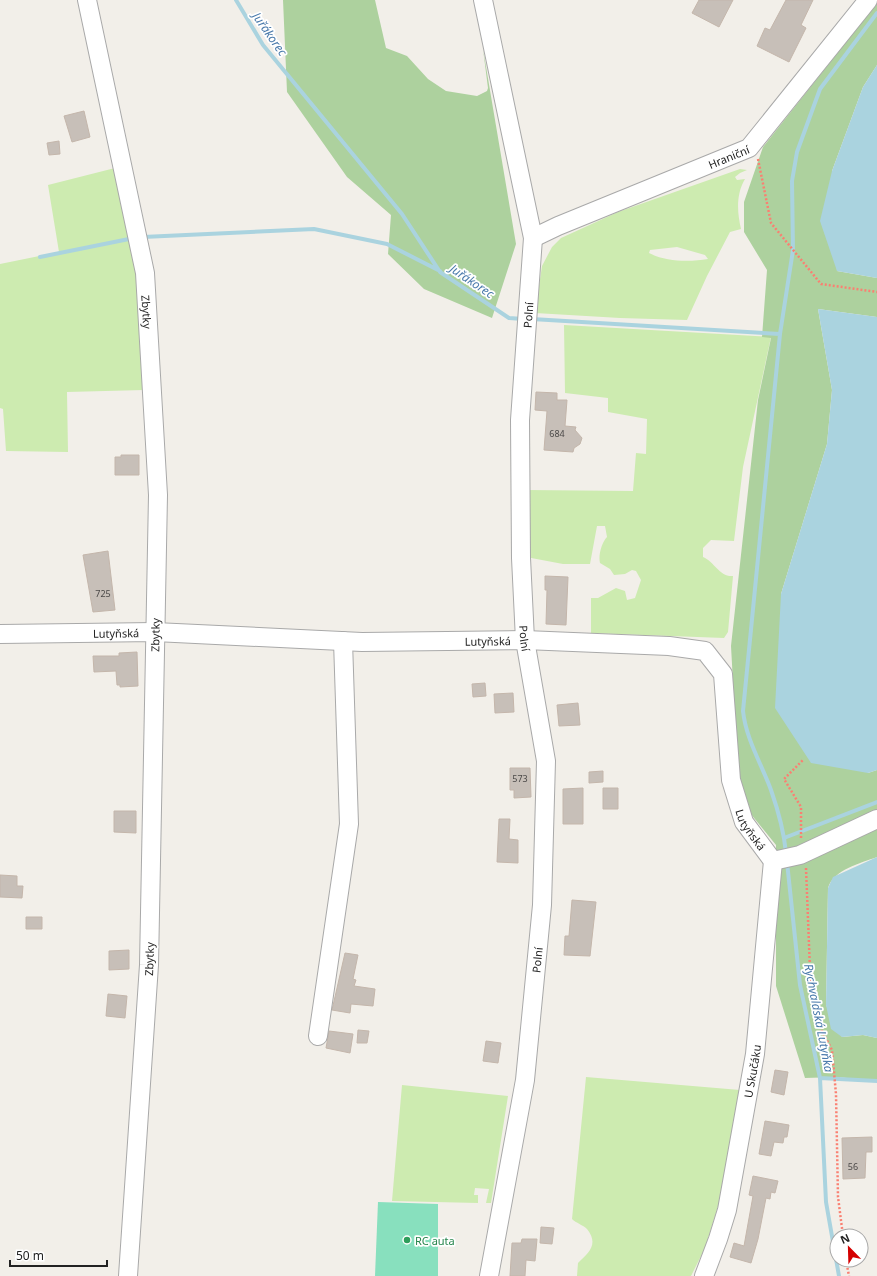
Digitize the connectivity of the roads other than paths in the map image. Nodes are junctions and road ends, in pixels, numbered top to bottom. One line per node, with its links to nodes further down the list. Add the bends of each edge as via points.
1 (87, 0): 5 (street, Zbytky, via 146,273 158,495)
2 (484, 0): 4 (street, Polní)
3 (868, 0): 4 (street, Hraniční, via 749,148)
4 (533, 238): 7 (street, Polní, via 520,420 521,558)
5 (156, 632): 6 (street, Lutyňská); 8 (street, Lutyňská); 12 (street, Zbytky, via 149,965)
6 (0, 634)
7 (525, 640): 8 (street, Lutyňská); 10 (street, Lutyňská, via 705,650 723,674 731,780 744,822); 13 (street, Polní, via 546,760 542,905 525,1080)
8 (343, 641): 11 (street, via 349,824)
9 (877, 819): 10 (street, Lutyňská, via 800,855)
10 (773, 861): 14 (street, U Skučáku, via 755,1054 727,1210)
11 (318, 1036)
12 (128, 1276)
13 (489, 1276)
14 (704, 1276)

